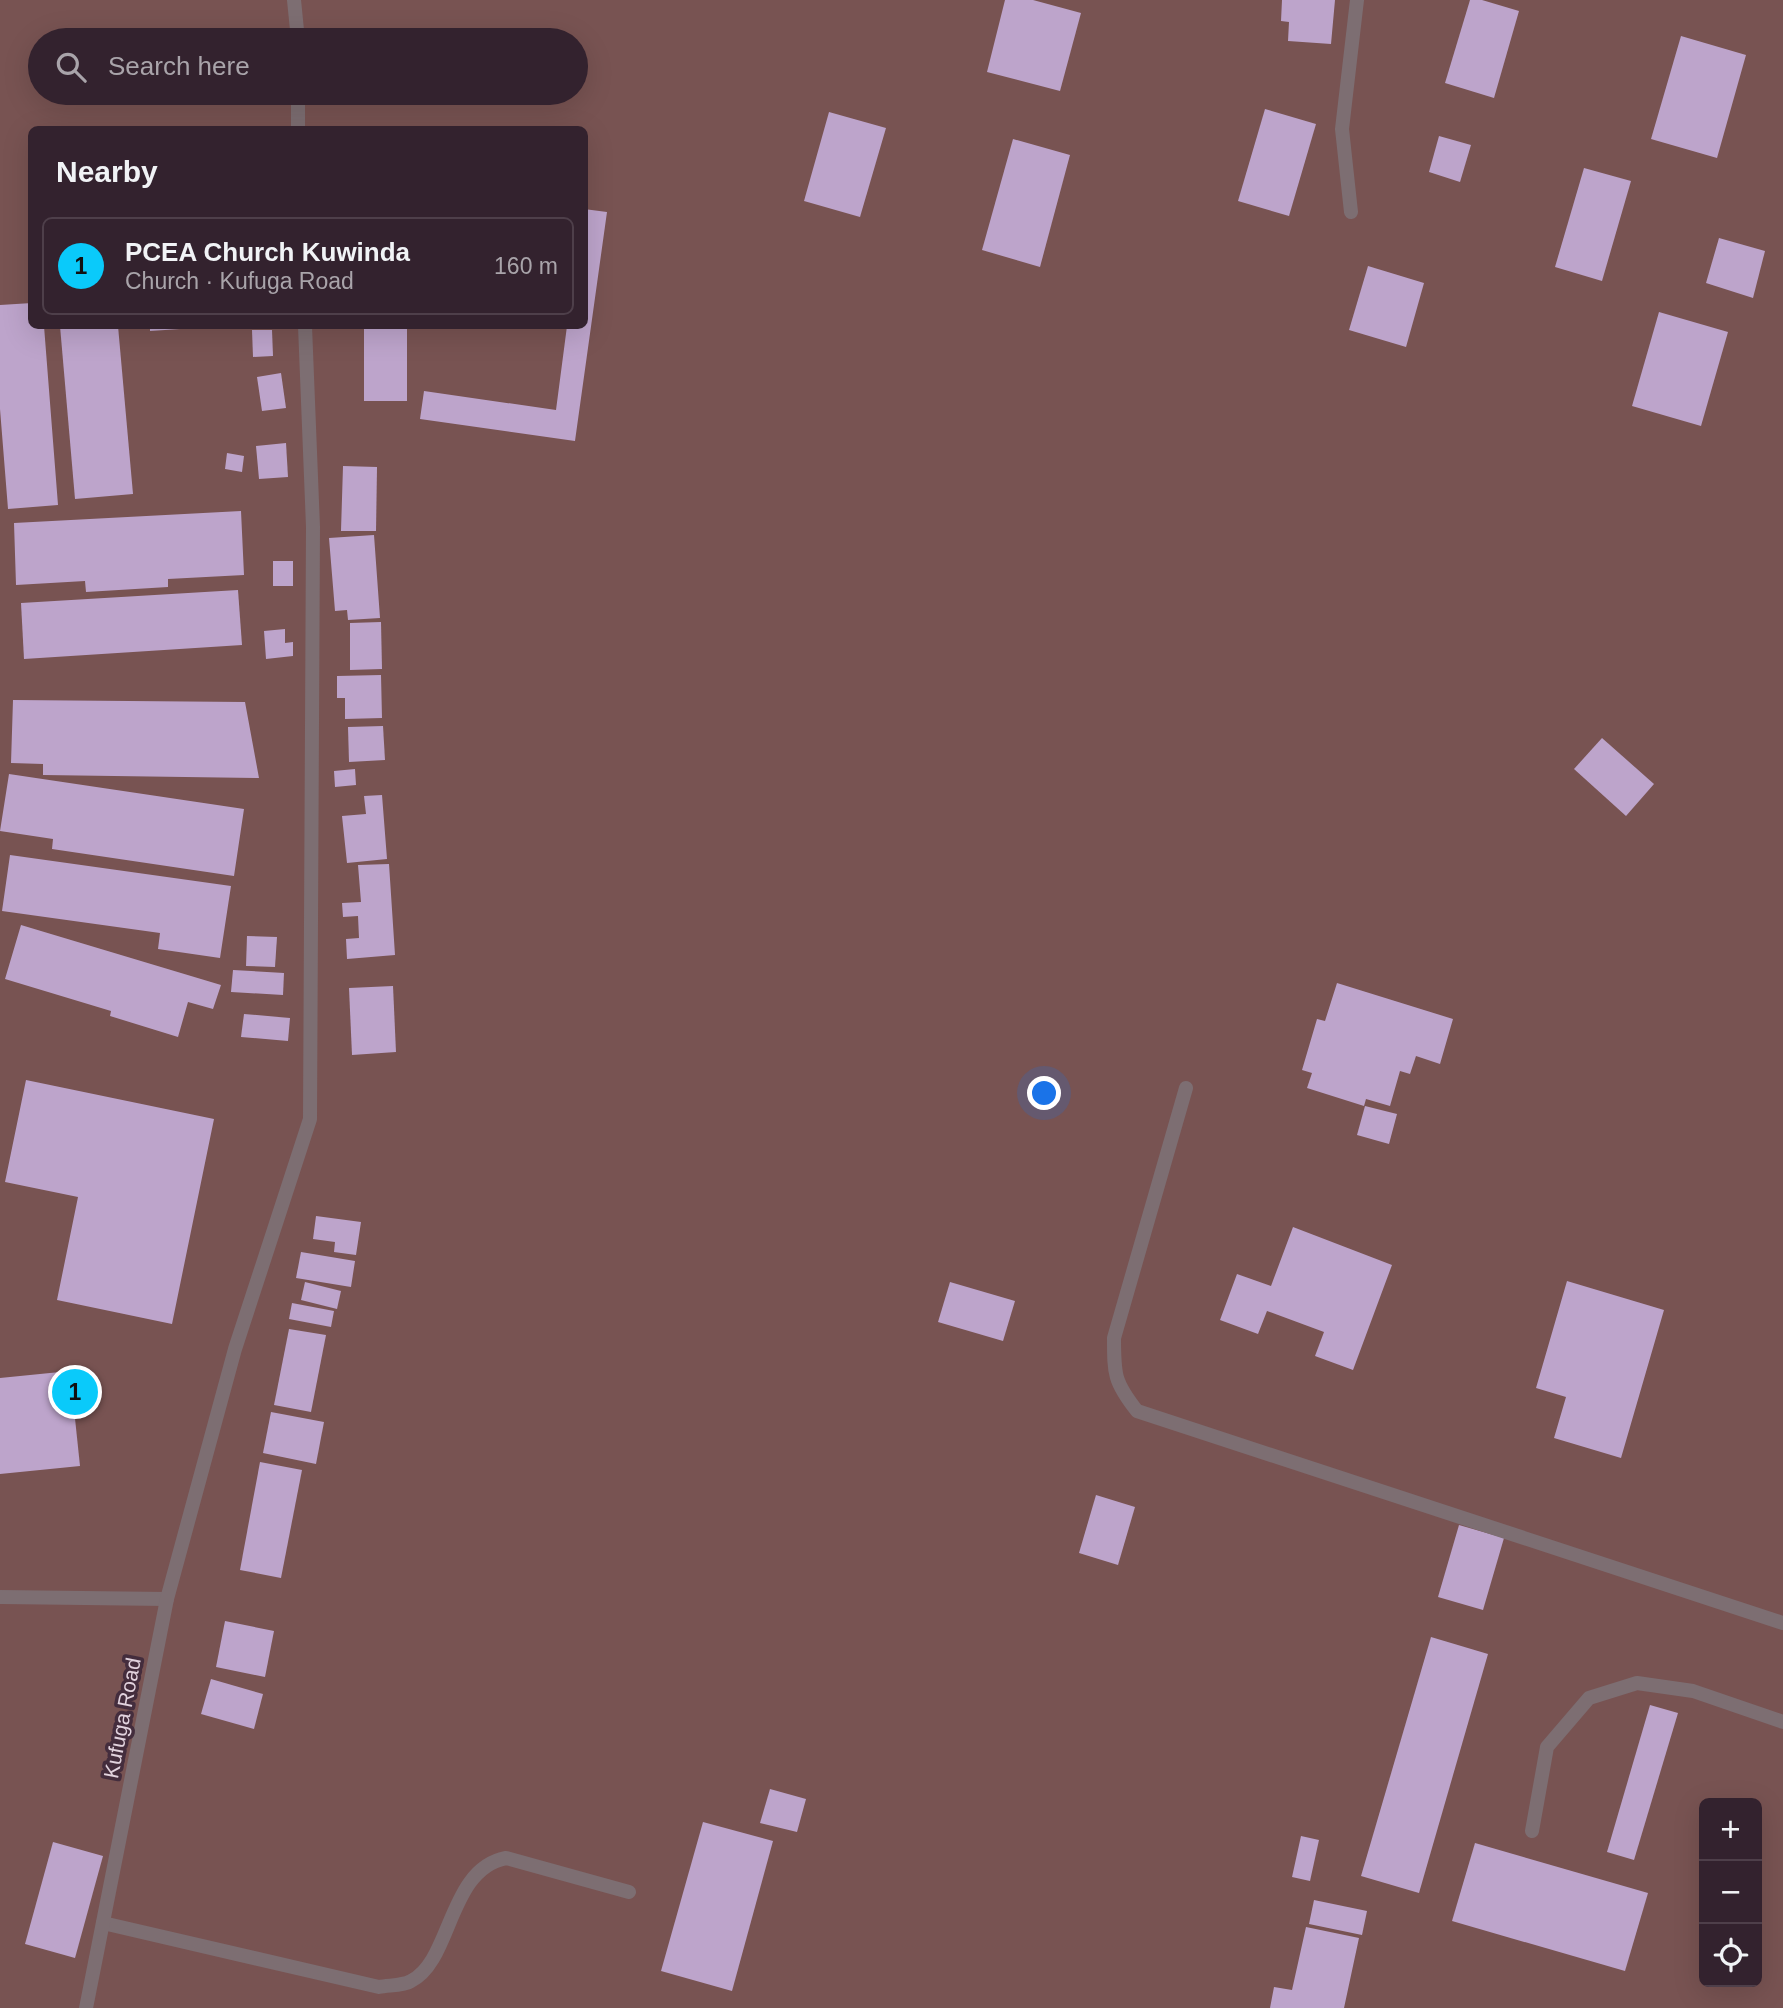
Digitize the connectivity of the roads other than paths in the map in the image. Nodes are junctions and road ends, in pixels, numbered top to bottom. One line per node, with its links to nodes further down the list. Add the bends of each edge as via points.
1 (294, 0): 3 (street)
2 (1357, 0): 6 (street, via 1342,128)
3 (297, 28)
4 (298, 105): 5 (street)
5 (298, 126)
6 (1352, 212)
7 (305, 329): 10 (street, Kufuga Road, via 313,527 310,1119 236,1349)
8 (1186, 1088): 11 (street, via 1114,1338 1114,1373 1138,1411)
9 (0, 1597): 10 (street)
10 (167, 1599): 15 (street, Kufuga Road)
11 (1783, 1623)
12 (1783, 1722): 13 (street, via 1693,1691 1637,1683 1589,1698 1547,1747)
13 (1532, 1830)
14 (629, 1892): 15 (street, via 506,1858 492,1861 478,1872 454,1911 428,1967 411,1982 379,1987)
15 (103, 1923): 16 (street, Kufuga Road)
16 (86, 2008)

